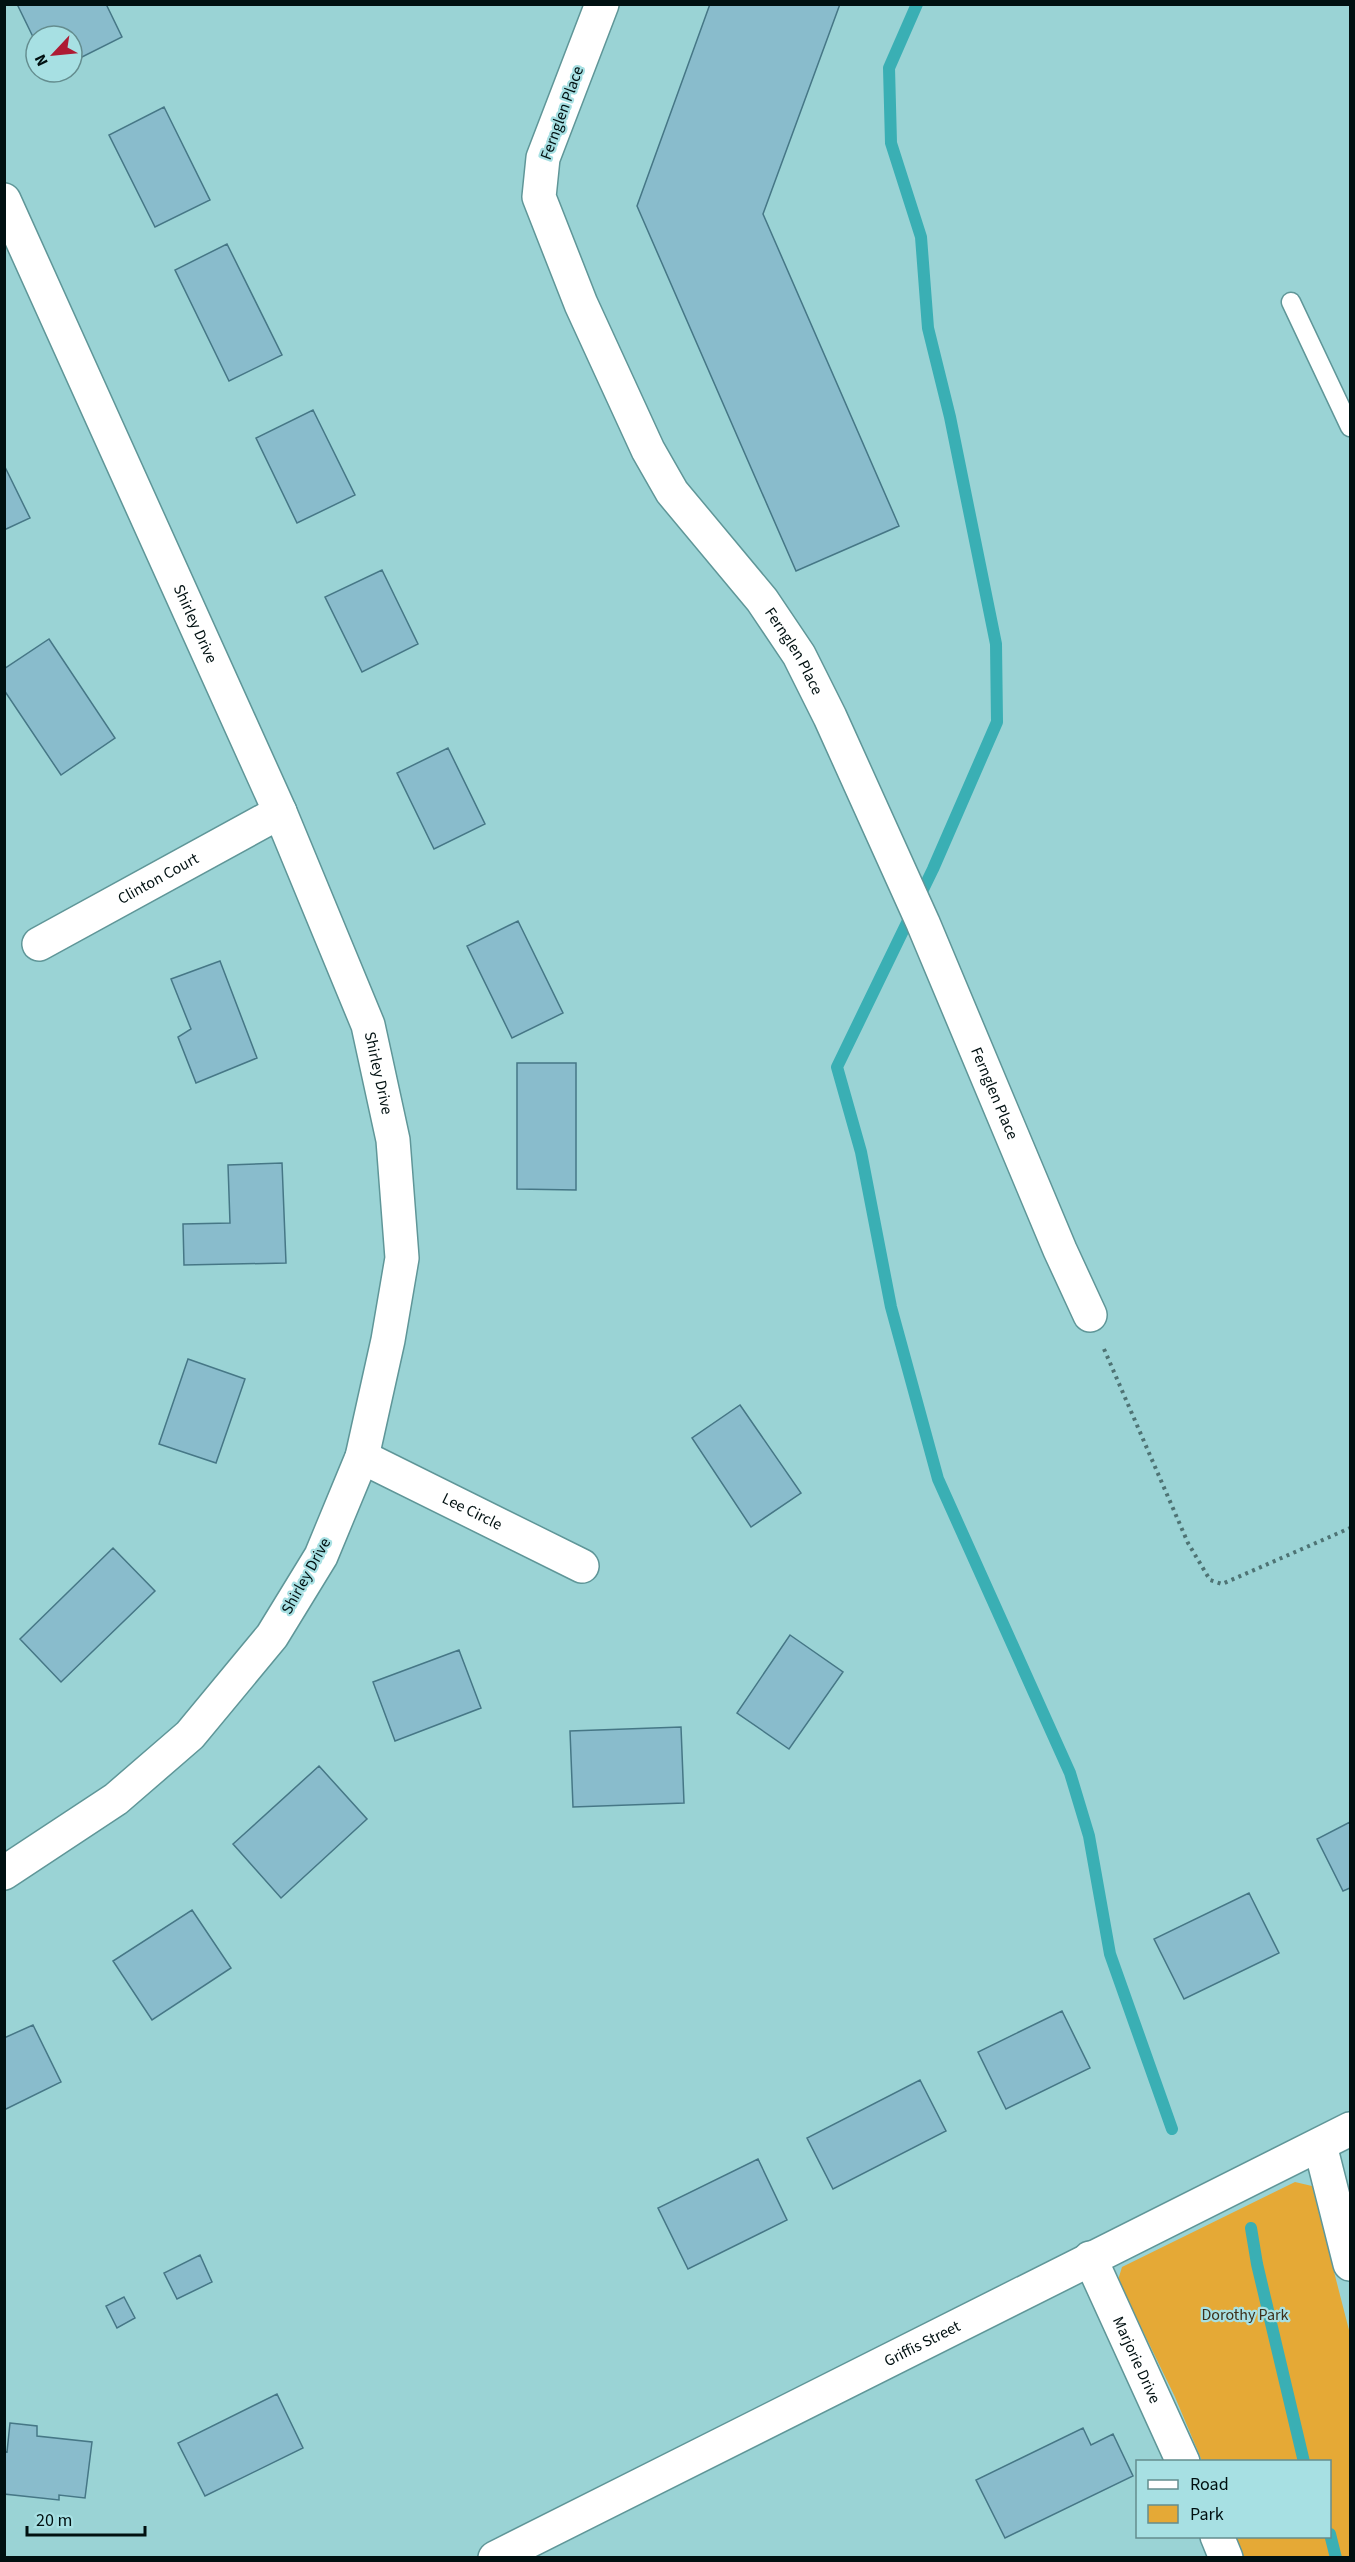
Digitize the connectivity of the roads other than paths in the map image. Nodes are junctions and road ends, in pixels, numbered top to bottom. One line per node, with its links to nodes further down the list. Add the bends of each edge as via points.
1 (602, 4): 7 (street, Fernglen Place, via 543,158 539,197 581,304 648,450 672,492 762,600 799,655 825,706 924,922)
2 (7, 210): 5 (street, Shirley Drive)
3 (1291, 302): 4 (lane)
4 (1350, 427)
5 (279, 812): 6 (street, Clinton Court); 8 (street, Shirley Drive, via 368,1025 393,1140 402,1258)
6 (39, 944)
7 (1090, 1315)
8 (362, 1457): 9 (street, Lee Circle); 10 (street, Shirley Drive, via 321,1556 272,1636 190,1735 116,1799)
9 (582, 1566)
10 (8, 1864)
11 (1350, 2129): 12 (street, Griffis Street)
12 (1320, 2145): 13 (street, Griffis Street); 14 (street)
13 (1090, 2258): 15 (street, Marjorie Drive); 17 (street, Griffis Street)
14 (1350, 2264)
15 (1182, 2460)
16 (1218, 2538): 18 (street)
17 (495, 2558)
18 (1226, 2558)

